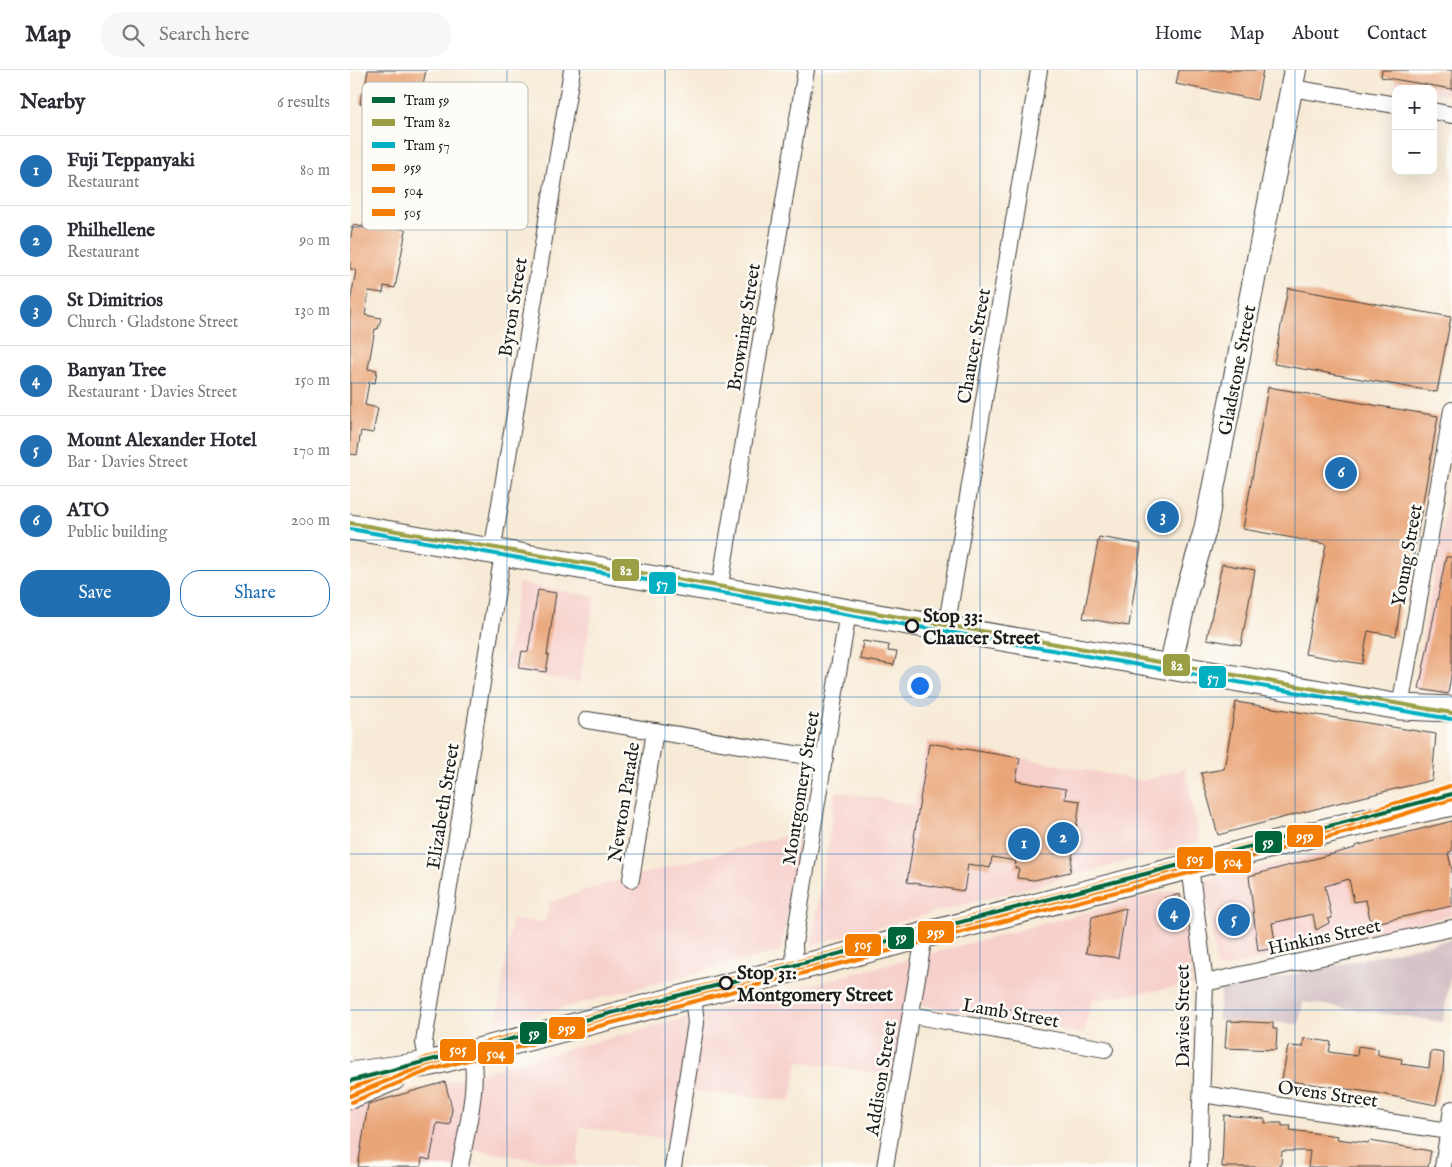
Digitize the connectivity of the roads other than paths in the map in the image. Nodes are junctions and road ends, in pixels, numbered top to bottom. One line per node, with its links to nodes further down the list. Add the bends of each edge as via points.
1 (572, 70): 10 (street, Byron Street)
2 (806, 70): 11 (street, Browning Street)
3 (1039, 70): 13 (street, Chaucer Street)
4 (1293, 79): 5 (street); 14 (street, Gladstone Street, via 1205,530)
5 (1392, 104)
6 (1437, 113): 7 (street)
7 (1452, 115)
8 (1452, 410): 15 (street, Young Street)
9 (350, 527): 10 (main road)
10 (498, 552): 11 (main road); 34 (street, Elizabeth Street, via 425,1035)
11 (719, 590): 12 (main road)
12 (848, 612): 13 (main road); 20 (street, Montgomery Street)
13 (946, 629): 14 (main road)
14 (1170, 668): 15 (main road)
15 (1400, 707): 16 (main road); 18 (main road)
16 (1452, 709)
17 (587, 720): 19 (street, Newton Parade)
18 (1452, 726)
19 (655, 731): 20 (street, Newton Parade); 25 (street, Newton Parade)
20 (825, 759): 28 (street, Montgomery Street, via 794,943)
21 (1452, 792): 23 (main road)
22 (1452, 803): 23 (main road)
23 (1345, 826): 24 (main road)
24 (1190, 866): 27 (main road); 29 (street, Davies Street)
25 (631, 879)
26 (1452, 928): 29 (street, Hinkins Street)
27 (924, 936): 28 (main road); 31 (street, Addison Street)
28 (794, 969): 30 (main road)
29 (1205, 982): 36 (street, Davies Street)
30 (693, 996): 33 (main road); 41 (street, via 696,1023)
31 (910, 1015): 32 (street, Lamb Street); 42 (street, Addison Street)
32 (1105, 1049)
33 (471, 1053): 34 (main road); 40 (street, via 473,1088)
34 (428, 1064): 35 (main road); 37 (main road)
35 (350, 1075)
36 (1202, 1094): 39 (street, Ovens Street); 43 (street, Davies Street)
37 (350, 1096)
38 (1452, 1109): 39 (street)
39 (1449, 1131): 44 (street)
40 (460, 1167)
41 (673, 1167)
42 (885, 1167)
43 (1199, 1167)
44 (1444, 1167)

